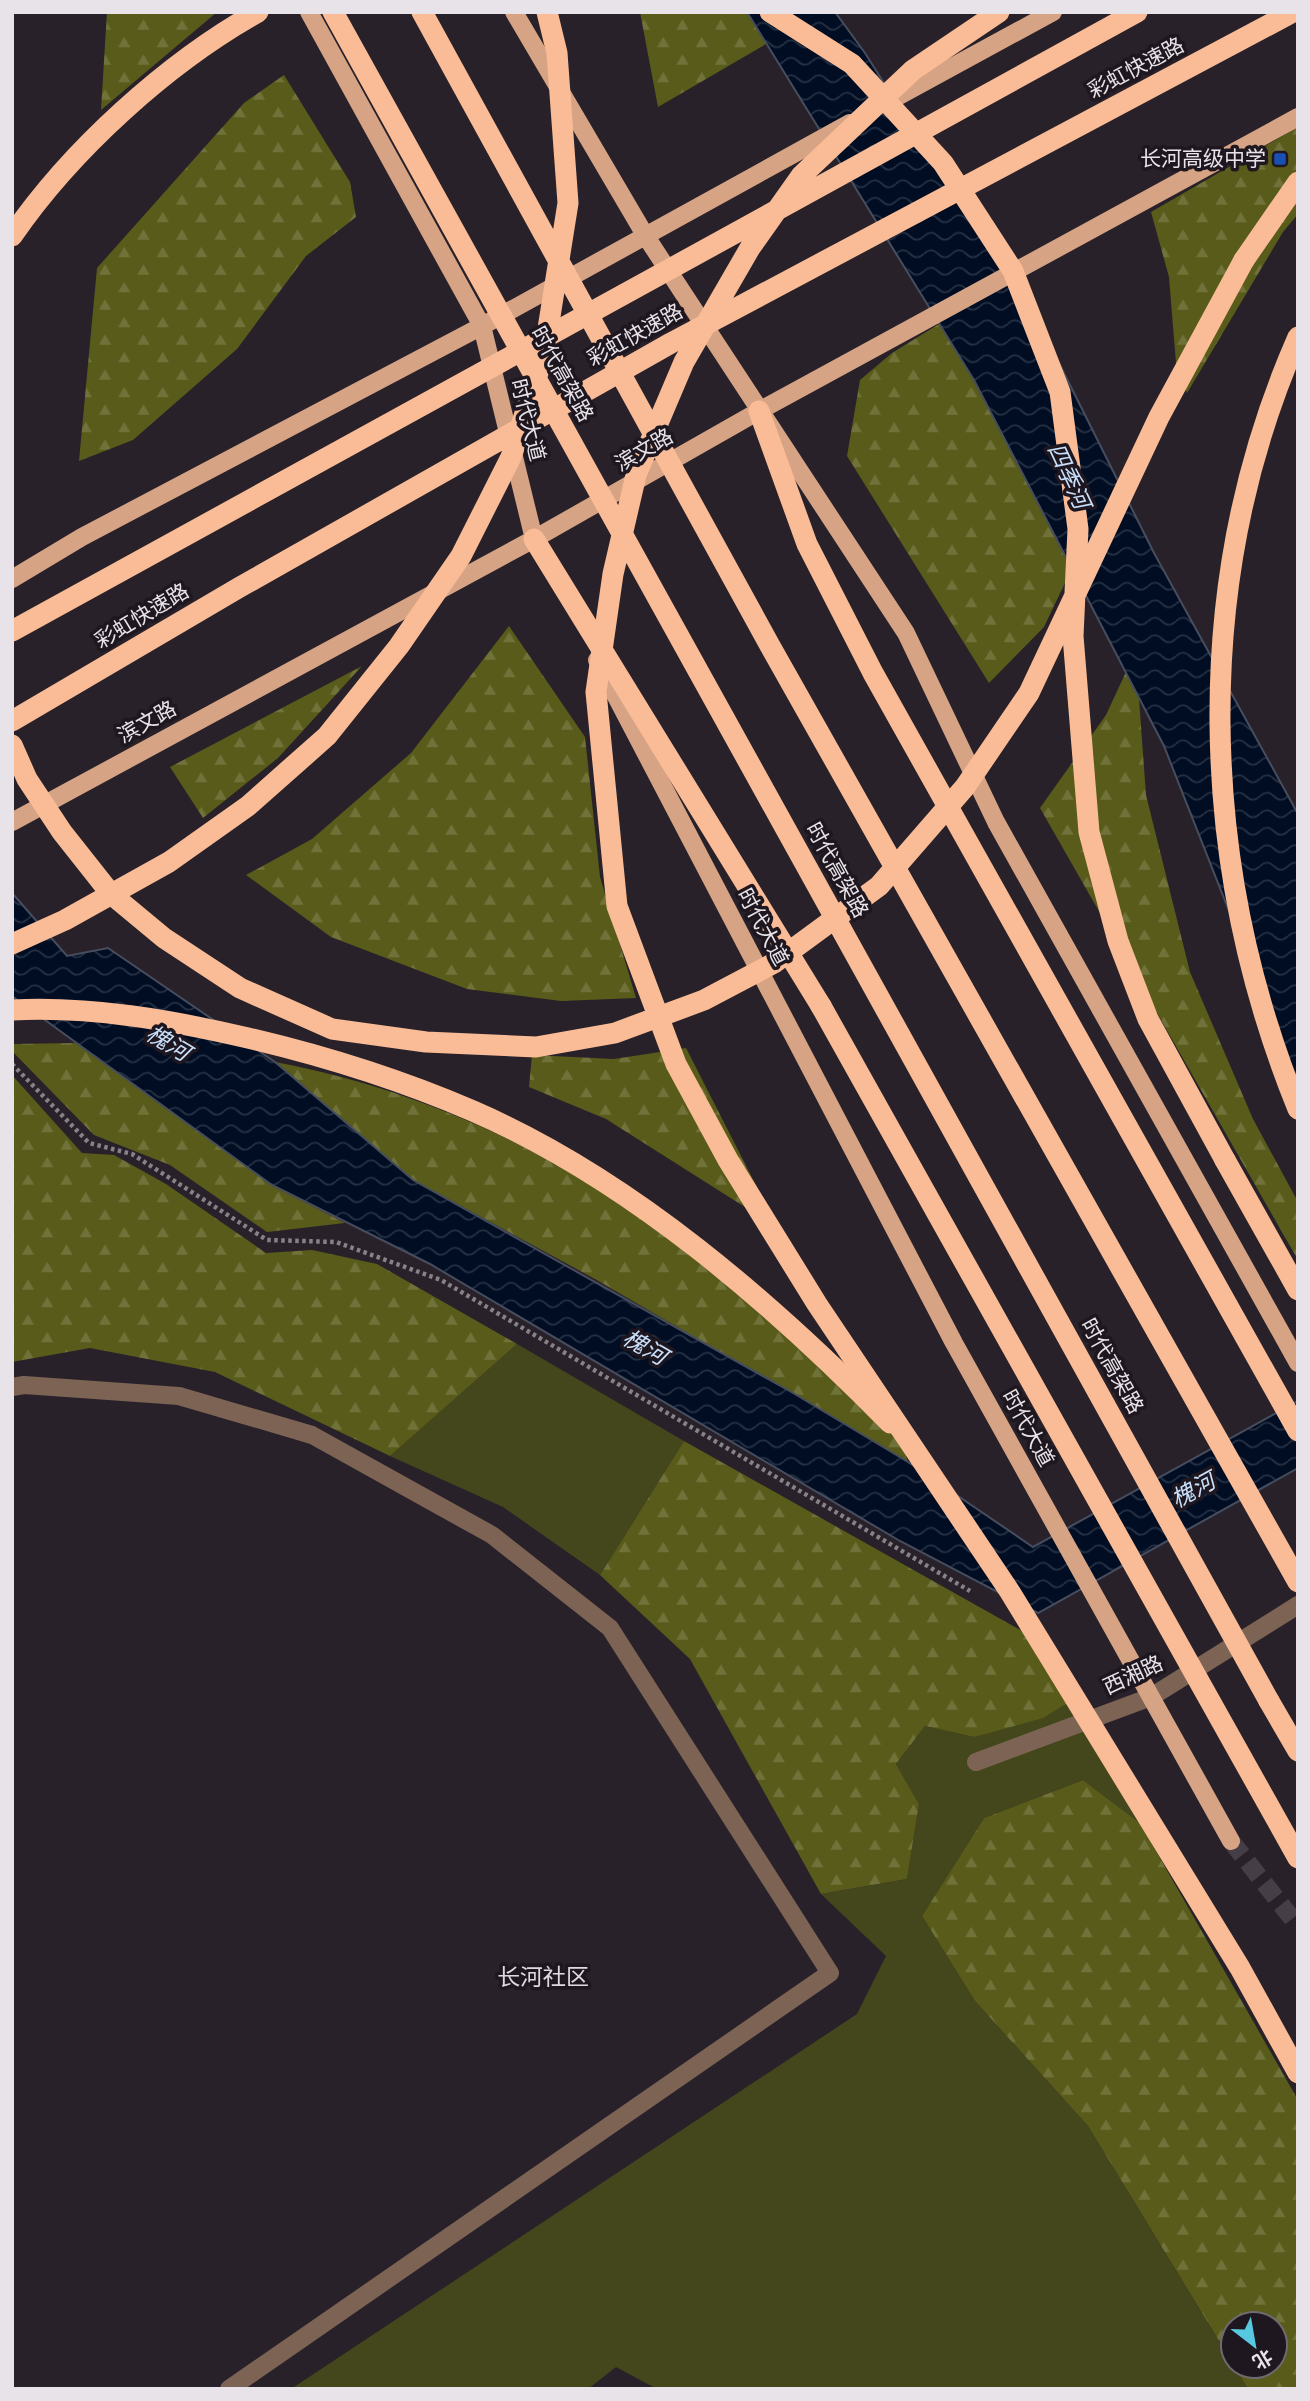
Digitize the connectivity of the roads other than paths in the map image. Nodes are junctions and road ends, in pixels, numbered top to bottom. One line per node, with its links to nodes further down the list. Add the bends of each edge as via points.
1 (258, 12): 15 (highway, via 212,38 99,132)
2 (309, 12): 16 (main road, 时代大道)
3 (333, 12): 36 (highway, 时代高架路, bridge)
4 (422, 12): 33 (highway, bridge, via 769,644)
5 (514, 12): 14 (main road)
6 (547, 12): 25 (highway, bridge, via 557,53 568,203 551,313 544,354 511,457 461,556 399,646 327,736 248,806 169,862)
7 (770, 12): 28 (highway, bridge, via 852,64 943,163 1013,271 1060,392 1078,528 1073,636 1089,832 1118,941 1148,1019)
8 (999, 12): 32 (highway, bridge, via 913,70 866,114 801,176 750,247 684,362 636,475 613,574 596,692 617,906 676,1064 728,1160 817,1304)
9 (1053, 12): 14 (main road, bridge)
10 (1137, 12): 21 (highway, 彩虹快速路, bridge)
11 (1293, 12): 22 (highway, 彩虹快速路, bridge, via 670,343)
12 (1298, 117): 18 (main road, 滨文路)
13 (1298, 182): 23 (highway, bridge, via 1244,260 1202,335 1029,693 965,787 879,886 774,963 704,1000 615,1033 536,1047 426,1042 332,1029 240,988 164,938 111,894 62,832 27,779)
14 (645, 234): 16 (main road); 18 (main road)
15 (12, 236)
16 (482, 326): 19 (main road, 时代大道); 20 (main road, via 82,537)
17 (1298, 337): 27 (highway, via 1274,397 1251,476 1235,548 1218,683 1225,840 1262,999)
18 (759, 411): 19 (main road, 滨文路); 29 (main road, via 906,633 996,822); 31 (highway, via 807,544 873,673)
19 (534, 539): 24 (main road, 滨文路); 35 (main road, 时代大道, via 954,1343); 39 (highway, bridge, via 821,1006)
20 (12, 579)
21 (12, 631)
22 (12, 721)
23 (12, 745)
24 (12, 822)
25 (12, 944)
26 (12, 1010): 32 (highway, bridge, via 55,1008 214,1030 380,1075 475,1112 613,1188 683,1237 753,1292)
27 (1298, 1108)
28 (1298, 1290)
29 (1298, 1363)
30 (12, 1387): 41 (street, via 179,1396 312,1435 492,1535 610,1628 830,1973)
31 (1298, 1431)
32 (919, 1452): 40 (highway, bridge, via 1025,1615 1240,1968)
33 (1298, 1582)
34 (1298, 1605): 35 (street, 西湘路)
35 (1151, 1696): 37 (street, 西湘路); 38 (main road, 时代大道)
36 (1298, 1751)
37 (976, 1762)
38 (1231, 1842)
39 (1298, 1858)
40 (1298, 2073)
41 (229, 2389)

